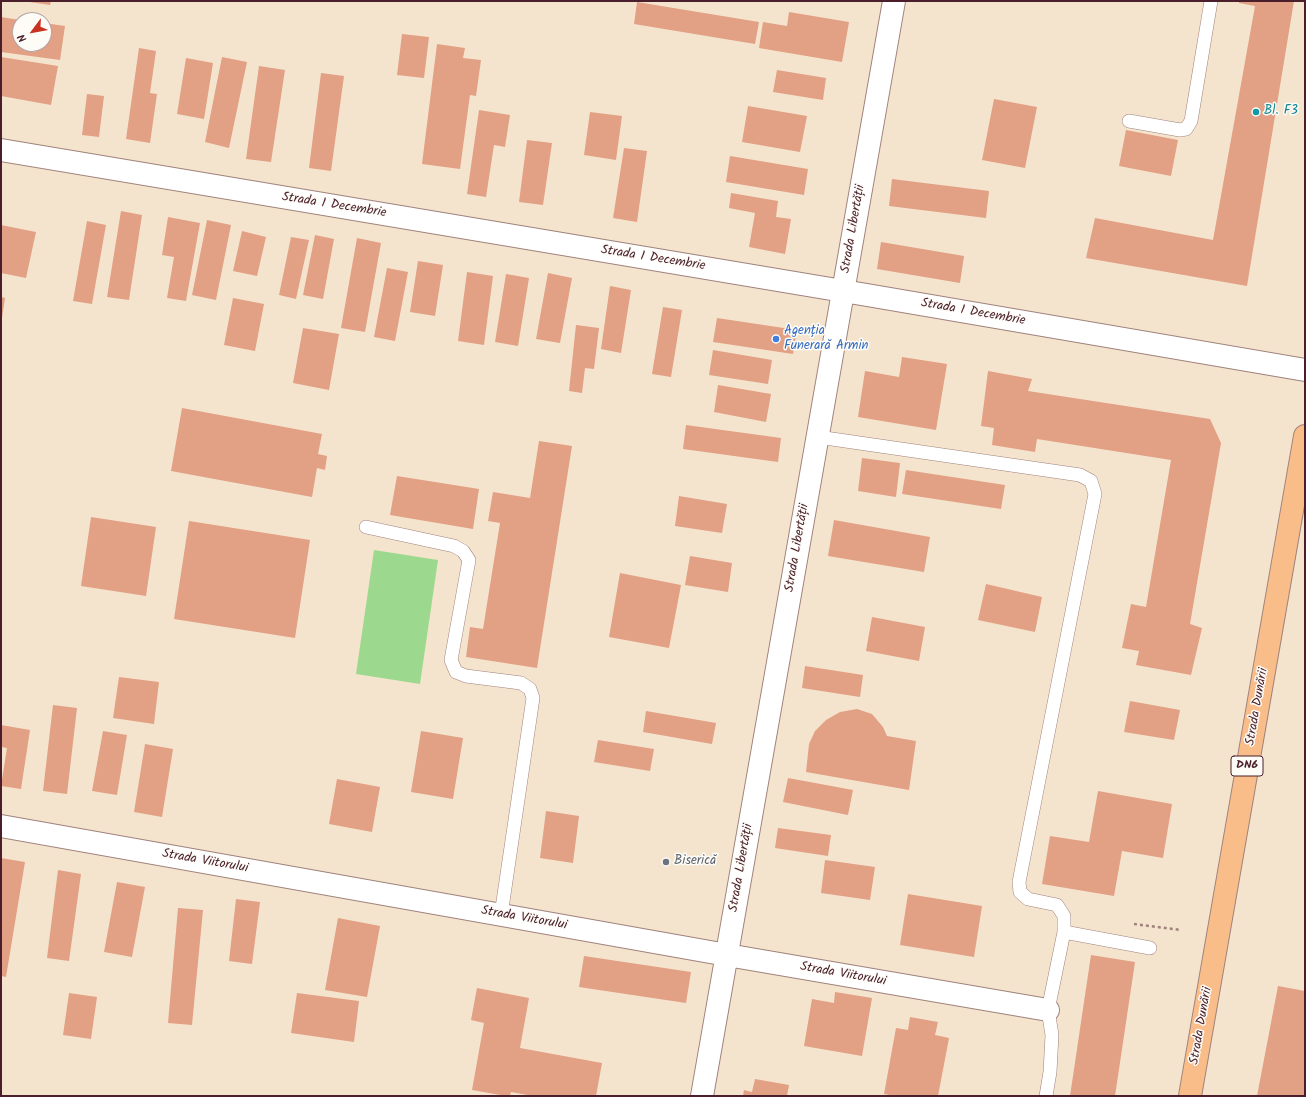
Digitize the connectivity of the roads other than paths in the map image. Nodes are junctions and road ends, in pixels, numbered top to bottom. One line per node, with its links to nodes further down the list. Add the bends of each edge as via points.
1 (894, 1): 5 (street, Strada Libertății)
2 (1211, 1): 3 (lane, via 1191,121 1186,129)
3 (1129, 121)
4 (1, 150): 5 (street, Strada 1 Decembrie)
5 (843, 291): 6 (street, Strada 1 Decembrie); 8 (street, Strada Libertății)
6 (1305, 370)
7 (1305, 436): 18 (main road, Strada Dunării / DN6)
8 (818, 437): 12 (lane, via 1080,475 1091,481 1095,494 1019,882 1020,892 1028,899 1057,905 1064,916); 14 (street, Strada Libertății)
9 (366, 527): 11 (lane, via 454,546 463,551 469,560 451,660 456,672 466,676 521,683 530,689 533,698)
10 (1, 826): 11 (street, Strada Viitorului)
11 (501, 915): 14 (street, Strada Viitorului)
12 (1064, 932): 13 (lane); 15 (lane)
13 (1150, 948)
14 (727, 955): 15 (street, Strada Viitorului); 16 (street, Strada Libertății)
15 (1048, 1010): 17 (lane, via 1052,1035)
16 (702, 1096)
17 (1046, 1096)
18 (1190, 1096)

